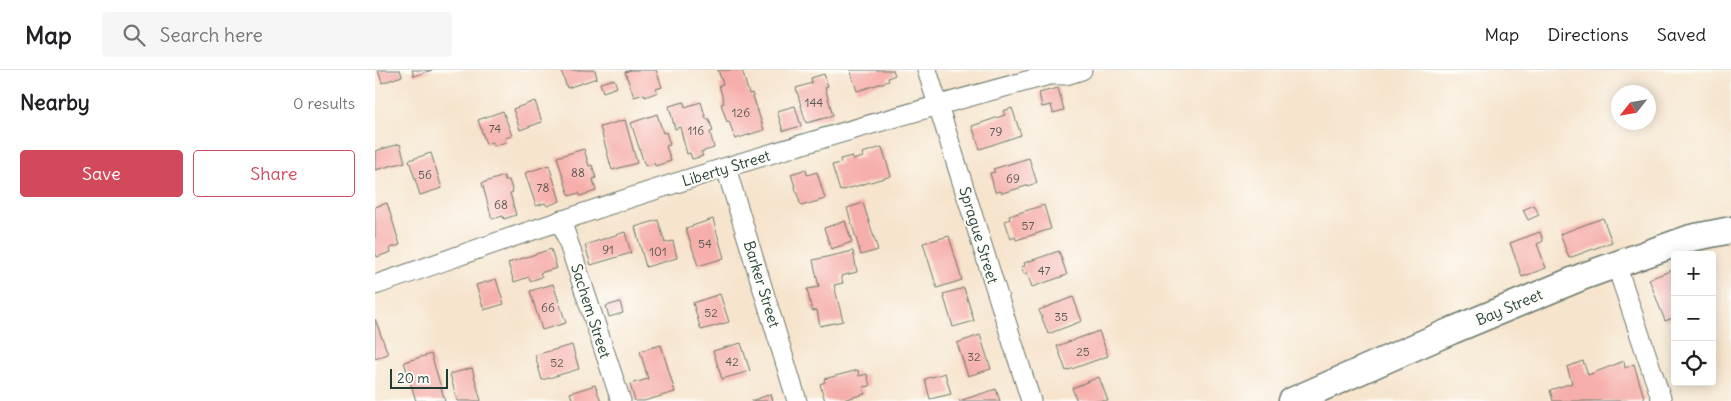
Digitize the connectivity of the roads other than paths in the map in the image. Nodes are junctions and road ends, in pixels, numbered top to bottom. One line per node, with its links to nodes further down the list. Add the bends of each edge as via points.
1 (927, 70): 3 (street, Sprague Street)
2 (1082, 70): 3 (street, Liberty Street, via 1066,75 1049,75)
3 (938, 104): 4 (street, Liberty Street); 11 (street, Sprague Street)
4 (726, 168): 5 (street, Liberty Street); 10 (street, Barker Street)
5 (561, 220): 8 (street, Liberty Street); 9 (street, Sachem Street)
6 (1731, 230): 7 (main road, Bay Street, via 1691,238)
7 (1616, 264): 12 (main road, Bay Street, via 1451,331); 13 (street)
8 (375, 285)
9 (621, 401)
10 (797, 401)
11 (1031, 401)
12 (1292, 401)
13 (1662, 401)

